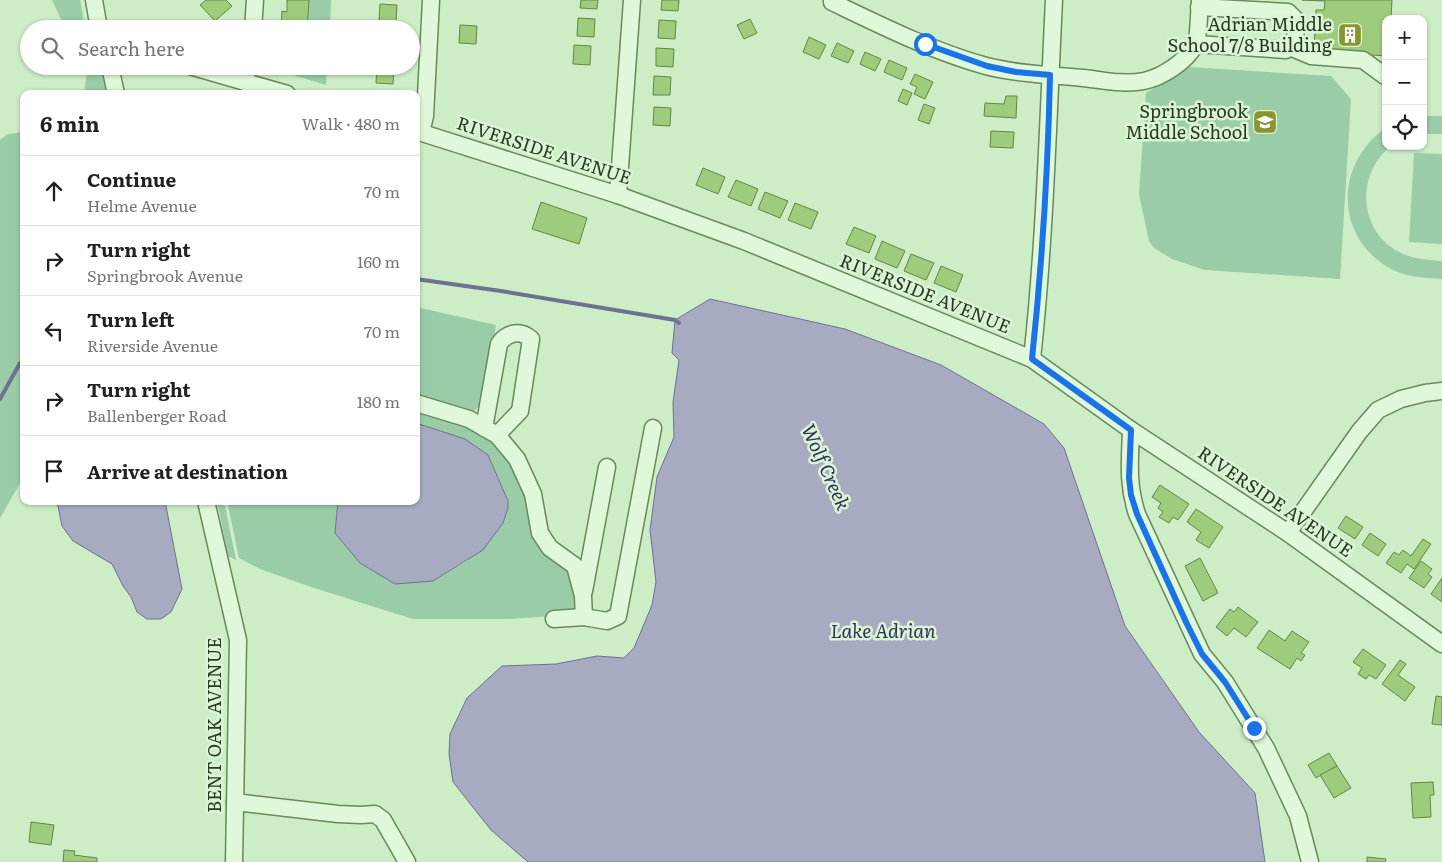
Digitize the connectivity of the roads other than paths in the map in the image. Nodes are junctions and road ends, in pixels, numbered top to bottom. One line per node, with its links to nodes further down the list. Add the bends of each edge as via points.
1 (94, 0): 9 (street)
2 (255, 0): 10 (street)
3 (431, 0): 19 (street, via 425,116)
4 (632, 0): 21 (street)
5 (832, 0): 16 (street, via 867,20 939,50 987,66)
6 (1054, 0): 16 (street)
7 (1200, 4): 8 (street); 11 (street)
8 (1287, 6): 12 (street, via 1296,20)
9 (97, 20)
10 (254, 20)
11 (1196, 44): 12 (street); 16 (street, via 1165,73 1143,81)
12 (1292, 48): 13 (street, via 1311,56 1363,60)
13 (1382, 74)
14 (112, 75): 17 (street)
15 (248, 75): 18 (street)
16 (1050, 75): 22 (street)
17 (115, 90)
18 (279, 90)
19 (420, 127)
20 (420, 132): 21 (street, RIVERSIDE AVENUE)
21 (618, 195): 22 (street, RIVERSIDE AVENUE, via 744,242)
22 (1032, 359): 26 (street, RIVERSIDE AVENUE)
23 (1442, 391): 30 (street, via 1401,399 1378,410)
24 (420, 404): 27 (street, via 469,420)
25 (653, 428): 32 (street, via 618,616 607,621)
26 (1131, 430): 30 (street, RIVERSIDE AVENUE); 38 (street, via 1129,478 1137,514 1202,654 1225,682 1266,748 1298,816)
27 (490, 432): 27 (street, via 499,344 511,333 527,335 531,339 520,410); 31 (street, via 517,459 533,494 540,533 550,548 574,566)
28 (607, 467): 31 (street)
29 (207, 505): 35 (street, BENT OAK AVENUE, via 238,640)
30 (1288, 533): 34 (street, RIVERSIDE AVENUE)
31 (583, 596): 32 (street)
32 (584, 617): 33 (street)
33 (554, 619)
34 (1442, 644)
35 (235, 802): 36 (street, BENT OAK AVENUE); 37 (street, via 338,814 375,814 383,820)
36 (234, 862)
37 (407, 862)
38 (1310, 862)

